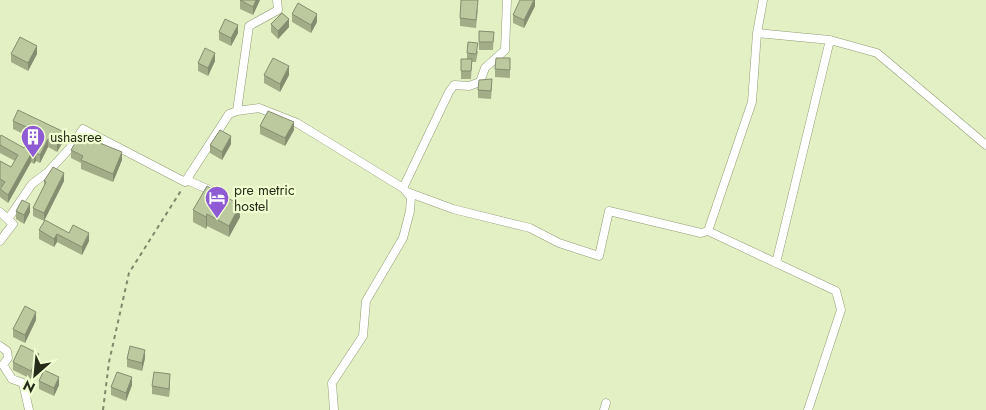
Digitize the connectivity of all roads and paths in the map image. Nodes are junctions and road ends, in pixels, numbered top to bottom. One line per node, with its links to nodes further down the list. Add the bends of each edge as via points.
1 (277, 0): 6 (street, via 278,10 249,26)
2 (507, 0): 9 (street, via 505,50 485,68 480,82 469,86 454,85 449,92)
3 (763, 0): 4 (street)
4 (757, 33): 5 (street); 13 (street, via 752,102)
5 (830, 40): 7 (street, via 877,53); 15 (street)
6 (237, 111): 8 (street, via 229,114); 9 (street, via 259,108 298,123)
7 (986, 145)
8 (186, 181): 10 (street); 12 (street, via 83,128 53,166 32,184); 18 (path, via 129,273 108,362)
9 (405, 190): 13 (street, via 453,209 530,228 559,243 599,256 609,211 701,233); 19 (street, via 411,197 403,238 366,301 363,336 332,383)
10 (224, 197)
11 (0, 212): 12 (street)
12 (8, 220): 14 (street, via 13,224)
13 (708, 231): 15 (street)
14 (0, 241)
15 (776, 263): 20 (street, via 836,291 841,310)
16 (0, 346): 17 (street, via 7,351 4,365 12,379 23,384)
17 (29, 410)
18 (102, 410)
19 (334, 410)
20 (808, 410)

